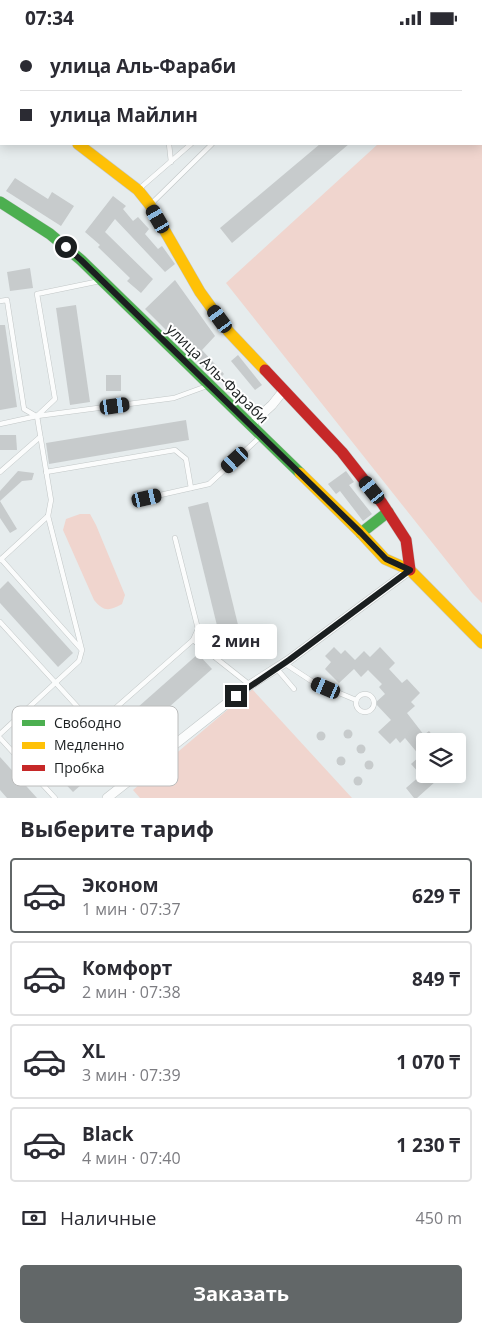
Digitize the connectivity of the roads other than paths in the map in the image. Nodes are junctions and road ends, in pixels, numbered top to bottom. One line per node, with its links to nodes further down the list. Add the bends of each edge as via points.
1 (79, 145): 6 (main road)
2 (169, 145): 5 (lane)
3 (190, 145): 5 (lane)
4 (211, 145): 8 (lane)
5 (171, 162): 6 (lane)
6 (138, 190): 8 (main road)
7 (0, 202): 9 (main road, улица Аль-Фараби, via 50,234)
8 (150, 205): 12 (main road, via 200,292 224,324)
9 (102, 281): 11 (main road, улица Аль-Фараби); 13 (lane, via 37,294 55,399)
10 (0, 301): 13 (lane, via 7,300 24,409)
11 (209, 385): 13 (lane, via 174,398); 15 (main road, улица Аль-Фараби)
12 (284, 389): 15 (street); 22 (main road, via 342,452)
13 (37, 417): 14 (lane); 17 (lane)
14 (0, 424)
15 (250, 425): 16 (main road, улица Аль-Фараби)
16 (261, 436): 20 (lane, via 209,484); 24 (main road, улица Аль-Фараби)
17 (40, 437): 18 (lane); 19 (lane)
18 (46, 471): 20 (lane, via 175,450 186,459); 23 (lane, via 51,500)
19 (0, 472)
20 (191, 488): 21 (lane)
21 (147, 498)
22 (388, 512): 24 (main road); 27 (main road, via 406,540)
23 (48, 516): 26 (lane); 31 (lane)
24 (361, 533): 27 (main road, улица Аль-Фараби, via 386,559)
25 (175, 538): 29 (lane, via 198,629)
26 (0, 560): 31 (lane)
27 (410, 570): 30 (main road, улица Аль-Фараби); 32 (street)
28 (0, 622): 33 (lane)
29 (193, 640): 34 (lane); 39 (lane)
30 (482, 643)
31 (82, 650): 33 (lane, via 79,661)
32 (280, 666): 34 (street); 35 (lane); 36 (lane)
33 (56, 683): 37 (lane); 38 (lane)
34 (250, 685): 43 (street)
35 (294, 689)
36 (356, 700): 36 (lane, via 359,695 367,694 374,703 369,711 363,711 358,708)
37 (31, 706)
38 (77, 706)
39 (117, 706)
40 (12, 723): 41 (lane)
41 (0, 734)
42 (0, 739): 44 (lane)
43 (178, 742)
44 (12, 752)
45 (44, 786): 47 (lane)
46 (122, 786): 48 (street)
47 (55, 798)
48 (107, 798)

